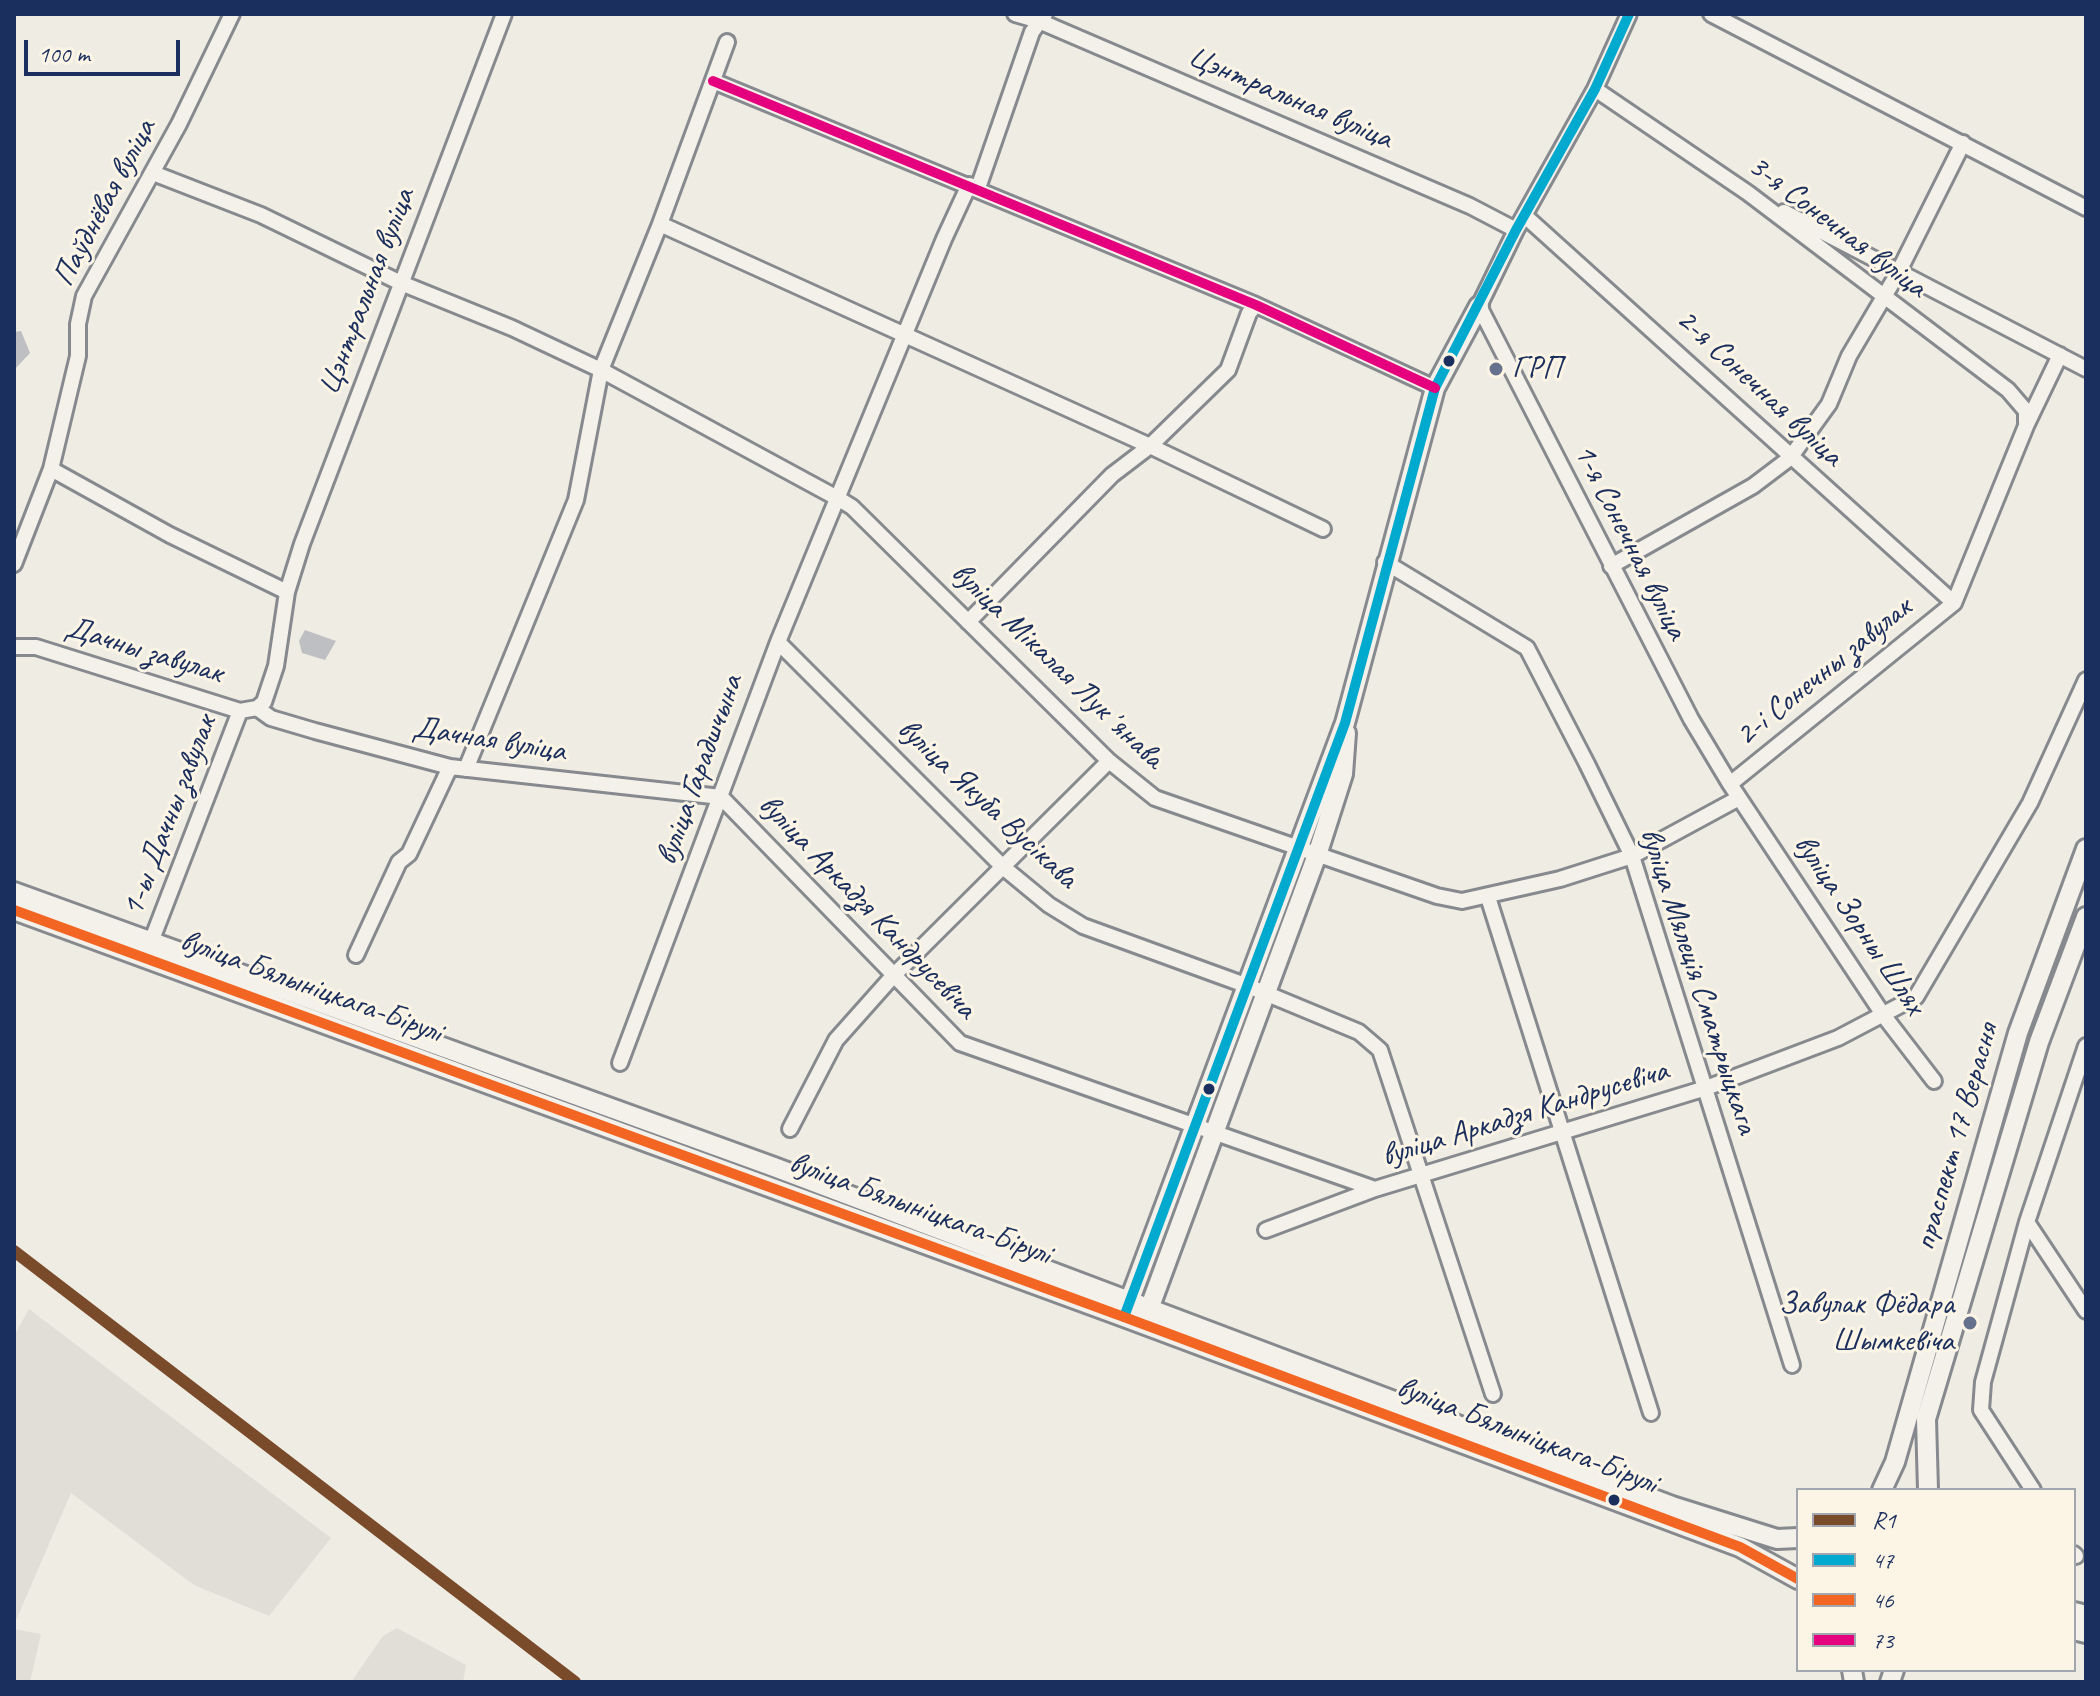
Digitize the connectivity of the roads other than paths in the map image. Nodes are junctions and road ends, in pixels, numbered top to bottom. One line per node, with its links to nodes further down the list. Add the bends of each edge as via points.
1 (232, 14): 11 (street, Паўднёвая вуліца)
2 (504, 14): 19 (street, Цэнтральная вуліца)
3 (1015, 14): 6 (street, Цэнтральная вуліца)
4 (1629, 14): 9 (street)
5 (1711, 14): 10 (street)
6 (1042, 18): 12 (street); 17 (street, Цэнтральная вуліца)
7 (727, 42): 8 (street)
8 (713, 81): 12 (street); 16 (street)
9 (1595, 89): 13 (street, 3-я Сонечная вуліца); 15 (street)
10 (1963, 143): 14 (street); 18 (street)
11 (153, 173): 19 (street, вуліца Мікалая Лукʼянава, via 261,215); 31 (street, Паўднёвая вуліца, via 84,296 78,356)
12 (973, 186): 21 (street); 23 (street)
13 (1748, 193): 18 (street); 20 (street, 3-я Сонечная вуліца)
14 (2086, 208)
15 (1525, 216): 17 (street); 30 (street, 2-я Сонечная вуліца, via 1727,395)
16 (660, 224): 23 (street); 26 (street)
17 (1516, 230): 22 (street)
18 (1898, 273): 20 (street); 24 (street)
19 (401, 283): 26 (street, вуліца Мікалая Лукʼянава); 37 (street, Цэнтральная вуліца)
20 (1883, 298): 28 (street, 3-я Сонечная вуліца, via 2008,390 2026,411); 30 (street, via 1823,414)
21 (1256, 305): 27 (street); 29 (street, via 1228,370)
22 (1479, 306): 27 (main road); 36 (street, 1-я Сонечная вуліца)
23 (904, 334): 29 (street); 32 (street)
24 (2060, 355): 25 (street); 28 (street)
25 (2086, 369)
26 (601, 370): 32 (street, вуліца Мікалая Лукʼянава); 47 (street, via 576,500)
27 (1435, 388): 34 (main road)
28 (2026, 426): 38 (street)
29 (1150, 446): 33 (street); 39 (street, via 1112,475)
30 (1790, 458): 36 (street, via 1753,486); 38 (street, 2-я Сонечная вуліца)
31 (51, 469): 35 (street, Паўднёвая вуліца); 37 (street)
32 (839, 499): 39 (street, вуліца Мікалая Лукʼянава); 40 (street, вуліца Гарадшчына)
33 (1323, 529)
34 (1385, 562): 51 (main road, via 1345,723 1343,774); 53 (street, вуліца Мялеція Сматрыцкага, via 1527,648)
35 (14, 564)
36 (1611, 566): 48 (street, 1-я Сонечная вуліца)
37 (287, 592): 43 (street, Цэнтральная вуліца, via 273,680)
38 (1954, 603): 48 (street, 2-і Сонечны завулак)
39 (968, 622): 45 (street, вуліца Мікалая Лукʼянава)
40 (778, 642): 49 (street, вуліца Гарадшчына); 54 (street, вуліца Якуба Вусікава)
41 (14, 647): 44 (street, Дачны завулак, via 36,647)
42 (2086, 680): 63 (street, вуліца Аркадзя Кандрусевіча, via 2030,803 1916,997)
43 (257, 708): 44 (street, Дачны завулак); 46 (street, Дачная вуліца, via 271,718)
44 (240, 711): 59 (street, 1-ы Дачны завулак)
45 (1109, 761): 51 (street, вуліца Мікалая Лукʼянава, via 1155,798); 54 (street)
46 (450, 767): 47 (street, Дачная вуліца); 60 (street)
47 (466, 769): 49 (street, Дачная вуліца)
48 (1730, 784): 50 (street, 1-я Сонечная вуліца)
49 (721, 797): 61 (street, вуліца Аркадзя Кандрусевіча); 65 (street, вуліца Гарадшчына)
50 (1739, 798): 53 (street, вуліца Мікалая Лукʼянава); 63 (street, вуліца Зорны Шлях)
51 (1310, 849): 56 (street, вуліца Мікалая Лукʼянава, via 1437,896 1462,901); 62 (main road)
52 (2086, 849): 81 (main road, праспект 17 Верасня, via 2018,1033 1895,1462)
53 (1632, 856): 56 (street, вуліца Мікалая Лукʼянава); 67 (street, вуліца Мялеція Сматрыцкага)
54 (1003, 867): 61 (street); 62 (street, вуліца Якуба Вусікава, via 1083,926)
55 (14, 892): 59 (main road, вуліца Бялыніцкага-Бірулі)
56 (1488, 897): 70 (street)
57 (14, 910): 75 (main road, вуліца Бялыніцкага-Бірулі)
58 (2086, 917): 82 (main road, праспект 17 Верасня, via 2039,1042 1926,1419)
59 (151, 942): 75 (main road, вуліца Бялыніцкага-Бірулі, via 774,1167)
60 (356, 955)
61 (893, 976): 68 (street, вуліца Аркадзя Кандрусевіча, via 960,1043); 69 (street, via 836,1040)
62 (1256, 989): 68 (main road); 71 (street, вуліца Якуба Вусікава, via 1359,1032 1380,1050)
63 (1884, 1016): 66 (street, вуліца Зорны Шлях); 67 (street, вуліца Аркадзя Кандрусевіча)
64 (2086, 1046): 73 (street)
65 (620, 1063)
66 (1934, 1081)
67 (1706, 1088): 70 (street, вуліца Аркадзя Кандрусевіча); 78 (street, вуліца Мялеція Сматрыцкага)
68 (1206, 1128): 72 (street, вуліца Аркадзя Кандрусевіча); 75 (main road); 77 (main road)
69 (790, 1129)
70 (1563, 1131): 71 (street, вуліца Аркадзя Кандрусевіча); 80 (street)
71 (1422, 1174): 72 (street, вуліца Аркадзя Кандрусевіча); 79 (street, вуліца Якуба Вусікава)
72 (1375, 1189): 74 (street)
73 (2027, 1222): 76 (street); 83 (street, via 1983,1382 1981,1410)
74 (1266, 1230)
75 (1127, 1309): 77 (main road, вуліца Бялыніцкага-Бірулі)
76 (2086, 1311)
77 (1146, 1317): 84 (main road, вуліца Бялыніцкага-Бірулі, via 1672,1506 1777,1539); 85 (main road, вуліца Бялыніцкага-Бірулі, via 1740,1547)
78 (1792, 1365)
79 (1493, 1394)
80 (1651, 1413)
81 (1883, 1488)
82 (1928, 1488)
83 (2032, 1488)
84 (1796, 1538)
85 (1796, 1578)

